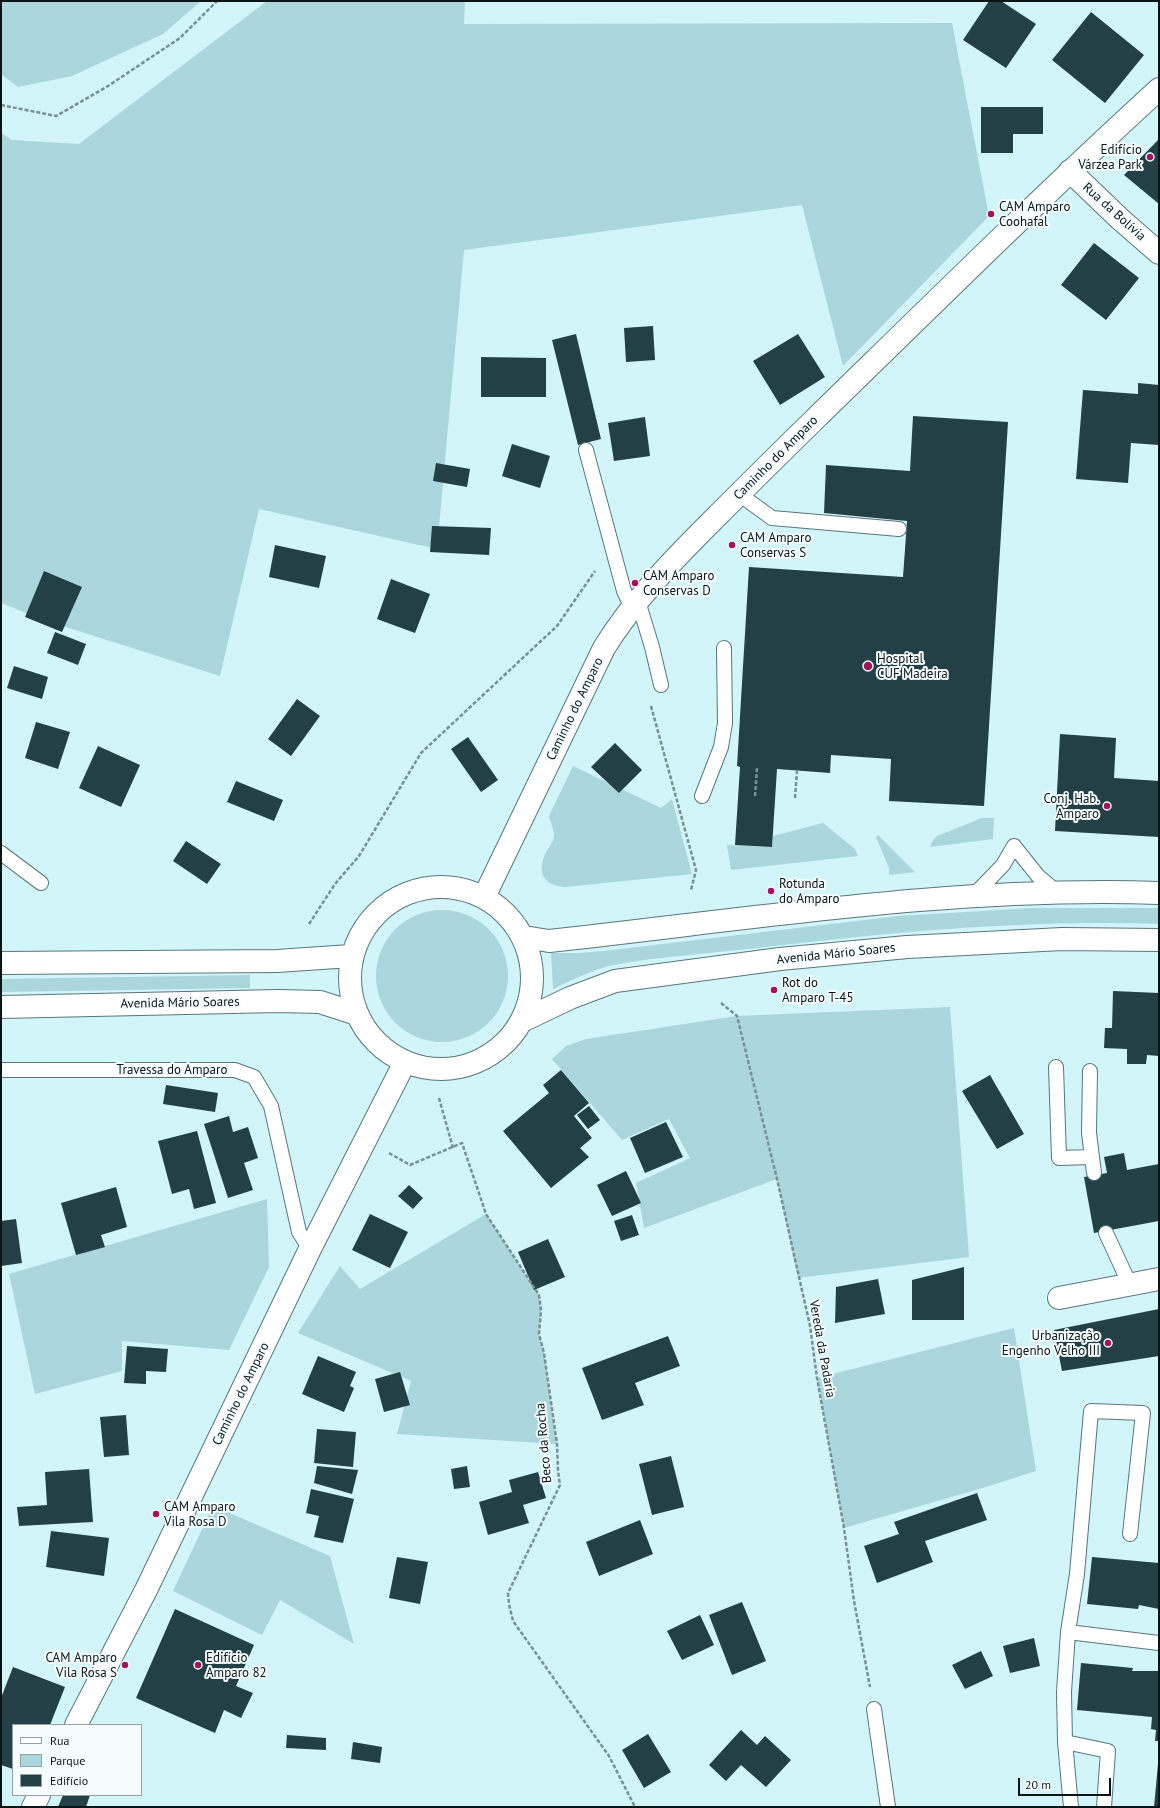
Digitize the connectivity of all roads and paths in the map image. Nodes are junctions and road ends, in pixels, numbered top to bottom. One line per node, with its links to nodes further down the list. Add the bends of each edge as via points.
1 (217, 1): 3 (path, via 180,38 108,86 56,116)
2 (1159, 89): 4 (main road, Caminho do Amparo)
3 (1, 105)
4 (1070, 171): 5 (main road, Rua da Bolívia); 7 (main road, Caminho do Amparo)
5 (1159, 252)
6 (586, 450): 9 (lane)
7 (739, 494): 8 (lane, via 772,518); 10 (main road, Caminho do Amparo, via 679,554)
8 (899, 529)
9 (612, 547): 10 (lane, via 624,591); 26 (path, via 557,626 421,753 360,856 335,884)
10 (635, 605): 12 (lane, via 652,647); 24 (main road, Caminho do Amparo, via 604,648)
11 (724, 648): 16 (lane, via 725,723 721,747)
12 (661, 685)
13 (649, 698): 21 (path, via 696,870)
14 (757, 768): 17 (path)
15 (797, 770): 18 (path)
16 (702, 796)
17 (755, 796)
18 (795, 798)
19 (1, 853): 20 (lane)
20 (42, 882)
21 (691, 890)
22 (1058, 893): 23 (main road); 25 (main road); 25 (lane, via 1038,876 1014,846 999,869)
23 (1159, 893)
24 (484, 896): 27 (main road, via 514,921); 29 (main road, via 462,888 438,886 407,893 374,914 360,934)
25 (973, 896): 27 (main road, via 867,904 549,941)
26 (309, 924)
27 (524, 937): 34 (main road, via 532,965 532,994)
28 (1159, 940): 34 (main road, Avenida Mário Soares, via 1062,939 930,945 780,960 615,981 570,998)
29 (351, 956): 30 (main road, via 278,961); 33 (main road, via 349,982)
30 (1, 963)
31 (721, 1003): 52 (path, Vereda da Padaria, via 737,1016 810,1326 854,1602)
32 (1, 1007): 33 (main road, Avenida Mário Soares, via 278,1001 320,1002)
33 (356, 1014): 35 (main road, via 365,1030 382,1049)
34 (522, 1021): 35 (main road, via 506,1043 484,1059 471,1064 458,1068 431,1069)
35 (405, 1062): 45 (main road, Caminho do Amparo)
36 (1056, 1067): 42 (lane, via 1059,1158)
37 (1, 1070): 45 (lane, Travessa do Amparo, via 235,1070 254,1077 271,1106 299,1232)
38 (1090, 1071): 42 (lane, via 1089,1133)
39 (439, 1098): 40 (path)
40 (453, 1148): 41 (path, via 410,1165); 57 (path, Beco da Rocha, via 462,1143 486,1214 539,1295 539,1334 555,1429 560,1485 508,1593 513,1621 609,1756)
41 (385, 1149)
42 (1092, 1157): 43 (lane)
43 (1094, 1173)
44 (1106, 1233): 47 (lane)
45 (310, 1249): 53 (main road, Caminho do Amparo, via 149,1583)
46 (1159, 1278): 47 (main road)
47 (1130, 1285): 48 (main road)
48 (1059, 1298)
49 (1130, 1534): 50 (lane, via 1143,1413 1091,1411 1077,1574)
50 (1068, 1632): 51 (lane); 54 (lane, via 1064,1692)
51 (1159, 1643)
52 (874, 1709): 58 (lane)
53 (77, 1724)
54 (1065, 1742): 59 (lane); 60 (lane, via 1108,1751)
55 (38, 1796): 56 (main road)
56 (33, 1807)
57 (635, 1807)
58 (888, 1807)
59 (1071, 1807)
60 (1104, 1807)

